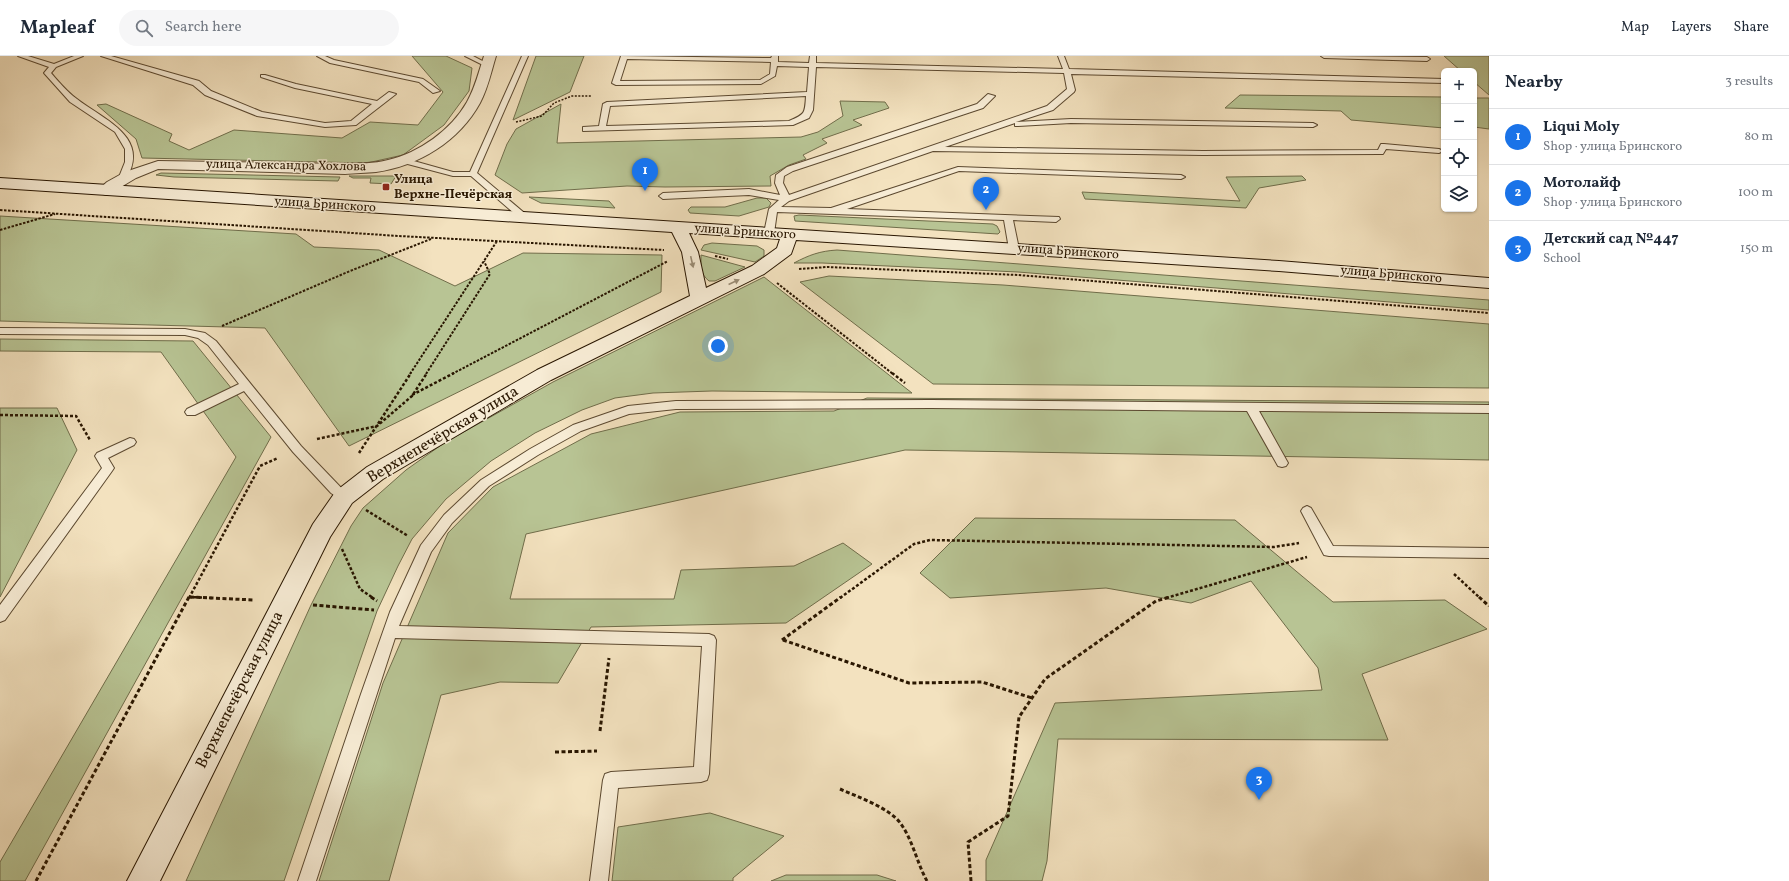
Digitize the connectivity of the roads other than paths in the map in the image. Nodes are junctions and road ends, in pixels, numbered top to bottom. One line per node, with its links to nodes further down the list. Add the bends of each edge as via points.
1 (21, 56): 16 (lane)
2 (80, 56): 16 (lane)
3 (104, 56): 24 (lane, via 196,83 208,93 260,114 325,124 353,123)
4 (320, 56): 20 (lane, via 332,62 421,80)
5 (468, 56): 13 (lane)
6 (525, 56): 32 (lane)
7 (624, 56): 14 (lane); 14 (lane, via 616,83 761,82 773,75)
8 (813, 56): 15 (lane)
9 (1061, 56): 17 (lane)
10 (1318, 56): 11 (lane)
11 (1324, 56): 12 (lane)
12 (1427, 59)
13 (488, 60): 31 (main road, улица Александра Хохлова, via 470,107 457,124 424,151)
14 (775, 60): 15 (lane)
15 (813, 65): 17 (lane); 22 (lane)
16 (54, 66): 33 (lane, via 47,73 73,100 118,131 129,149 129,162)
17 (1067, 72): 19 (lane); 25 (lane, via 1071,90 1050,108)
18 (263, 76): 24 (lane, via 295,86)
19 (1441, 82)
20 (436, 91)
21 (392, 94): 24 (lane)
22 (810, 94): 27 (lane, via 607,104); 27 (lane, via 806,116 778,125)
23 (991, 96): 38 (lane, via 980,106 790,169 780,175 779,183)
24 (378, 103)
25 (1002, 125): 26 (lane, via 1071,121); 29 (lane)
26 (1313, 125)
27 (602, 128): 28 (lane)
28 (586, 129)
29 (935, 149): 30 (lane, via 1203,153 1380,152 1384,146); 38 (lane)
30 (1439, 151)
31 (403, 160): 32 (lane, via 453,174); 33 (main road, улица Александра Хохлова, via 376,167 345,169 158,165)
32 (473, 174): 42 (lane)
33 (123, 177): 36 (main road, улица Александра Хохлова)
34 (1181, 177): 40 (lane, via 958,169)
35 (0, 183): 36 (main road, улица Бринского)
36 (106, 190): 42 (main road, улица Бринского)
37 (663, 196): 38 (lane, via 749,192)
38 (786, 199): 39 (lane)
39 (773, 209): 40 (lane); 45 (lane)
40 (832, 211): 41 (lane)
41 (1008, 217): 43 (lane); 47 (lane)
42 (525, 218): 44 (main road, улица Бринского)
43 (1056, 219)
44 (678, 227): 45 (main road, улица Бринского); 49 (main road, one-way to 49, via 690,252)
45 (769, 233): 46 (main road, улица Бринского)
46 (789, 235): 47 (main road, улица Бринского); 49 (main road, Верхнепечёрская улица, one-way to 46, via 758,270 785,250)
47 (1014, 249): 48 (main road, улица Бринского)
48 (1489, 283)
49 (699, 298): 57 (main road, Верхнепечёрская улица, via 544,375 375,473)
50 (0, 331): 51 (lane, via 185,332 201,335 212,343)
51 (246, 385): 54 (lane); 57 (lane, via 296,449)
52 (1251, 406): 53 (lane); 56 (lane); 61 (lane, via 676,405 628,410 577,428 485,483 448,519 426,549)
53 (1489, 409)
54 (191, 412)
55 (130, 442): 60 (lane, via 101,456 108,468)
56 (1282, 463)
57 (347, 501): 62 (main road, Верхнепечёрская улица, via 321,531)
58 (1307, 510): 59 (lane, via 1326,545)
59 (1489, 553)
60 (0, 616)
61 (390, 632): 63 (lane); 64 (lane, via 709,640 701,774 611,780)
62 (143, 881)
63 (307, 881)
64 (599, 881)

